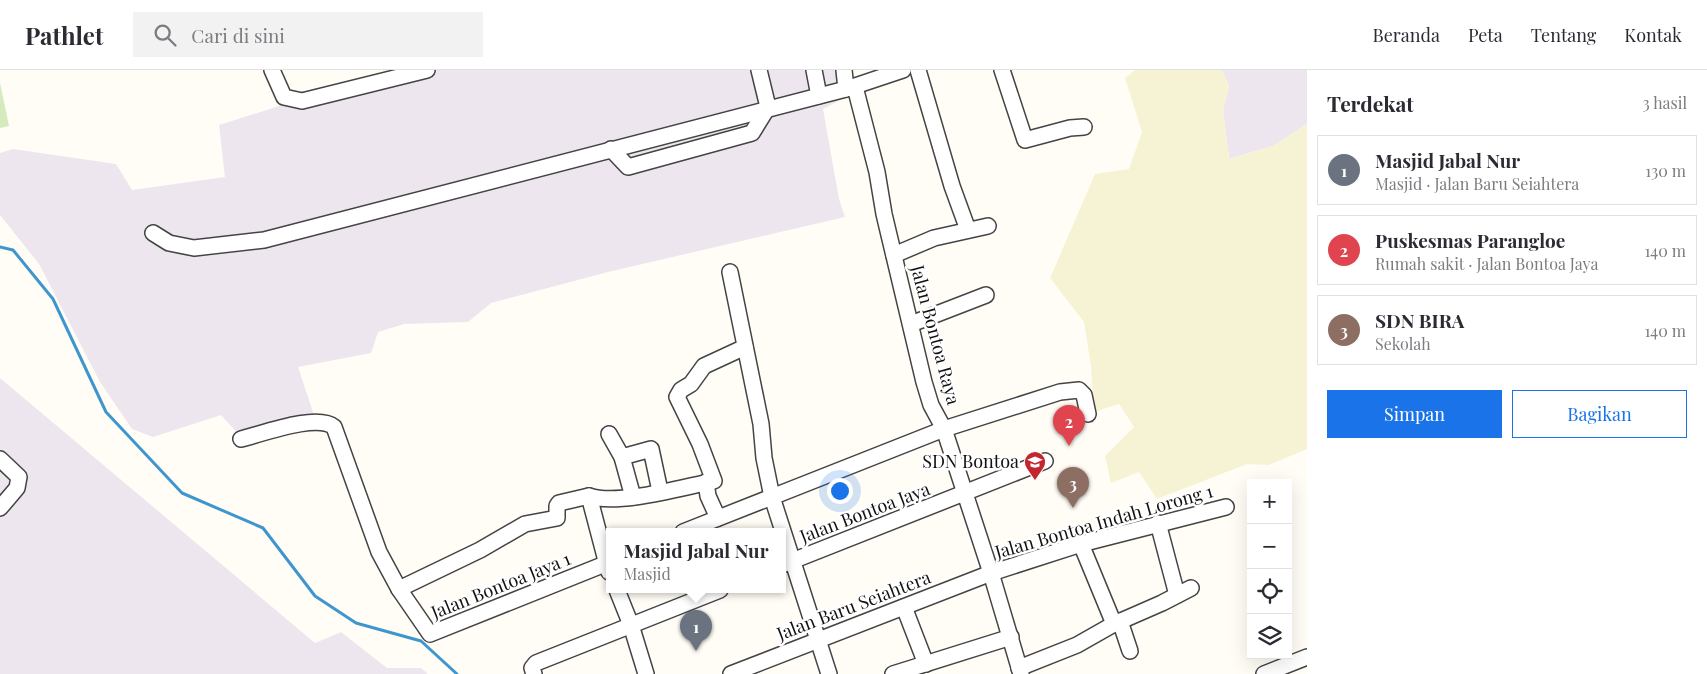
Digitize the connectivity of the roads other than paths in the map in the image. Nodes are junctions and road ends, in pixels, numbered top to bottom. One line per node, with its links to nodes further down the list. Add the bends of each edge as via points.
1 (272, 70): 2 (street, via 284,97 302,101)
2 (427, 70)
3 (759, 70): 11 (street)
4 (814, 70): 10 (street)
5 (844, 70): 9 (street, Jalan Bontoa Raya)
6 (903, 70): 9 (street)
7 (918, 70): 15 (street)
8 (1002, 70): 12 (street, via 1025,140)
9 (850, 88): 10 (street); 17 (street, Jalan Bontoa Raya, via 877,172)
10 (819, 96): 11 (street)
11 (768, 108): 13 (street); 13 (street, via 752,133 628,167)
12 (1084, 127)
13 (611, 148): 16 (street, via 264,240 194,248 169,243)
14 (988, 226): 15 (street)
15 (968, 230): 17 (street, via 934,238)
16 (153, 233)
17 (894, 255): 20 (street, Jalan Bontoa Raya)
18 (730, 272): 21 (street)
19 (986, 295): 20 (street)
20 (911, 324): 23 (street, Jalan Bontoa Raya, via 930,405)
21 (745, 347): 29 (street, via 704,366 677,397 714,480); 33 (street)
22 (1088, 414): 23 (street, via 1084,395 1079,390 1071,390)
23 (944, 430): 31 (street, Jalan Bontoa Raya); 33 (street)
24 (609, 434): 26 (street)
25 (241, 439): 47 (street, Jalan Bontoa Jaya 1, via 311,423 329,423 334,427 379,552)
26 (622, 457): 30 (street, via 651,450); 34 (street)
27 (0, 459): 36 (street, via 19,476 17,488)
28 (1045, 461): 31 (street, Jalan Bontoa Jaya)
29 (706, 482): 30 (street); 37 (street, via 708,496)
30 (660, 491): 34 (street)
31 (964, 495): 43 (street, Jalan Bontoa Jaya); 45 (street, Jalan Bontoa Raya)
32 (589, 496): 34 (street, via 597,499); 42 (street); 47 (street, via 557,506 557,518 525,524)
33 (772, 496): 37 (street); 40 (street)
34 (633, 497)
35 (1226, 507): 38 (street, Jalan Bontoa Indah Lorong 1)
36 (0, 508)
37 (718, 518): 39 (street)
38 (1158, 523): 41 (street, Jalan Bontoa Indah Lorong 1); 50 (street)
39 (694, 528)
40 (779, 528)
41 (1081, 544): 45 (street, Jalan Bontoa Indah Lorong 1); 52 (street)
42 (606, 556)
43 (787, 563): 55 (street)
44 (606, 567): 47 (street, Jalan Bontoa Jaya 1, via 433,634 427,632)
45 (992, 574): 51 (street, Jalan Baru Seiahtera); 54 (street, Jalan Bontoa Raya)
46 (1192, 588): 50 (street)
47 (399, 589)
48 (618, 593): 53 (street)
49 (712, 593): 53 (street)
50 (1177, 595): 52 (street)
51 (904, 607): 55 (street, Jalan Baru Seiahtera); 58 (street)
52 (1117, 622): 56 (street); 60 (street)
53 (631, 625): 59 (street); 61 (street)
54 (1011, 637): 58 (street); 60 (street, Jalan Bontoa Raya)
55 (817, 641): 62 (street, Jalan Baru Seiahtera); 63 (street)
56 (1130, 651)
57 (1307, 657): 65 (street)
58 (926, 664): 64 (street)
59 (535, 668)
60 (1020, 671)
61 (646, 674)
62 (731, 674)
63 (828, 674)
64 (893, 674)
65 (1264, 674)

